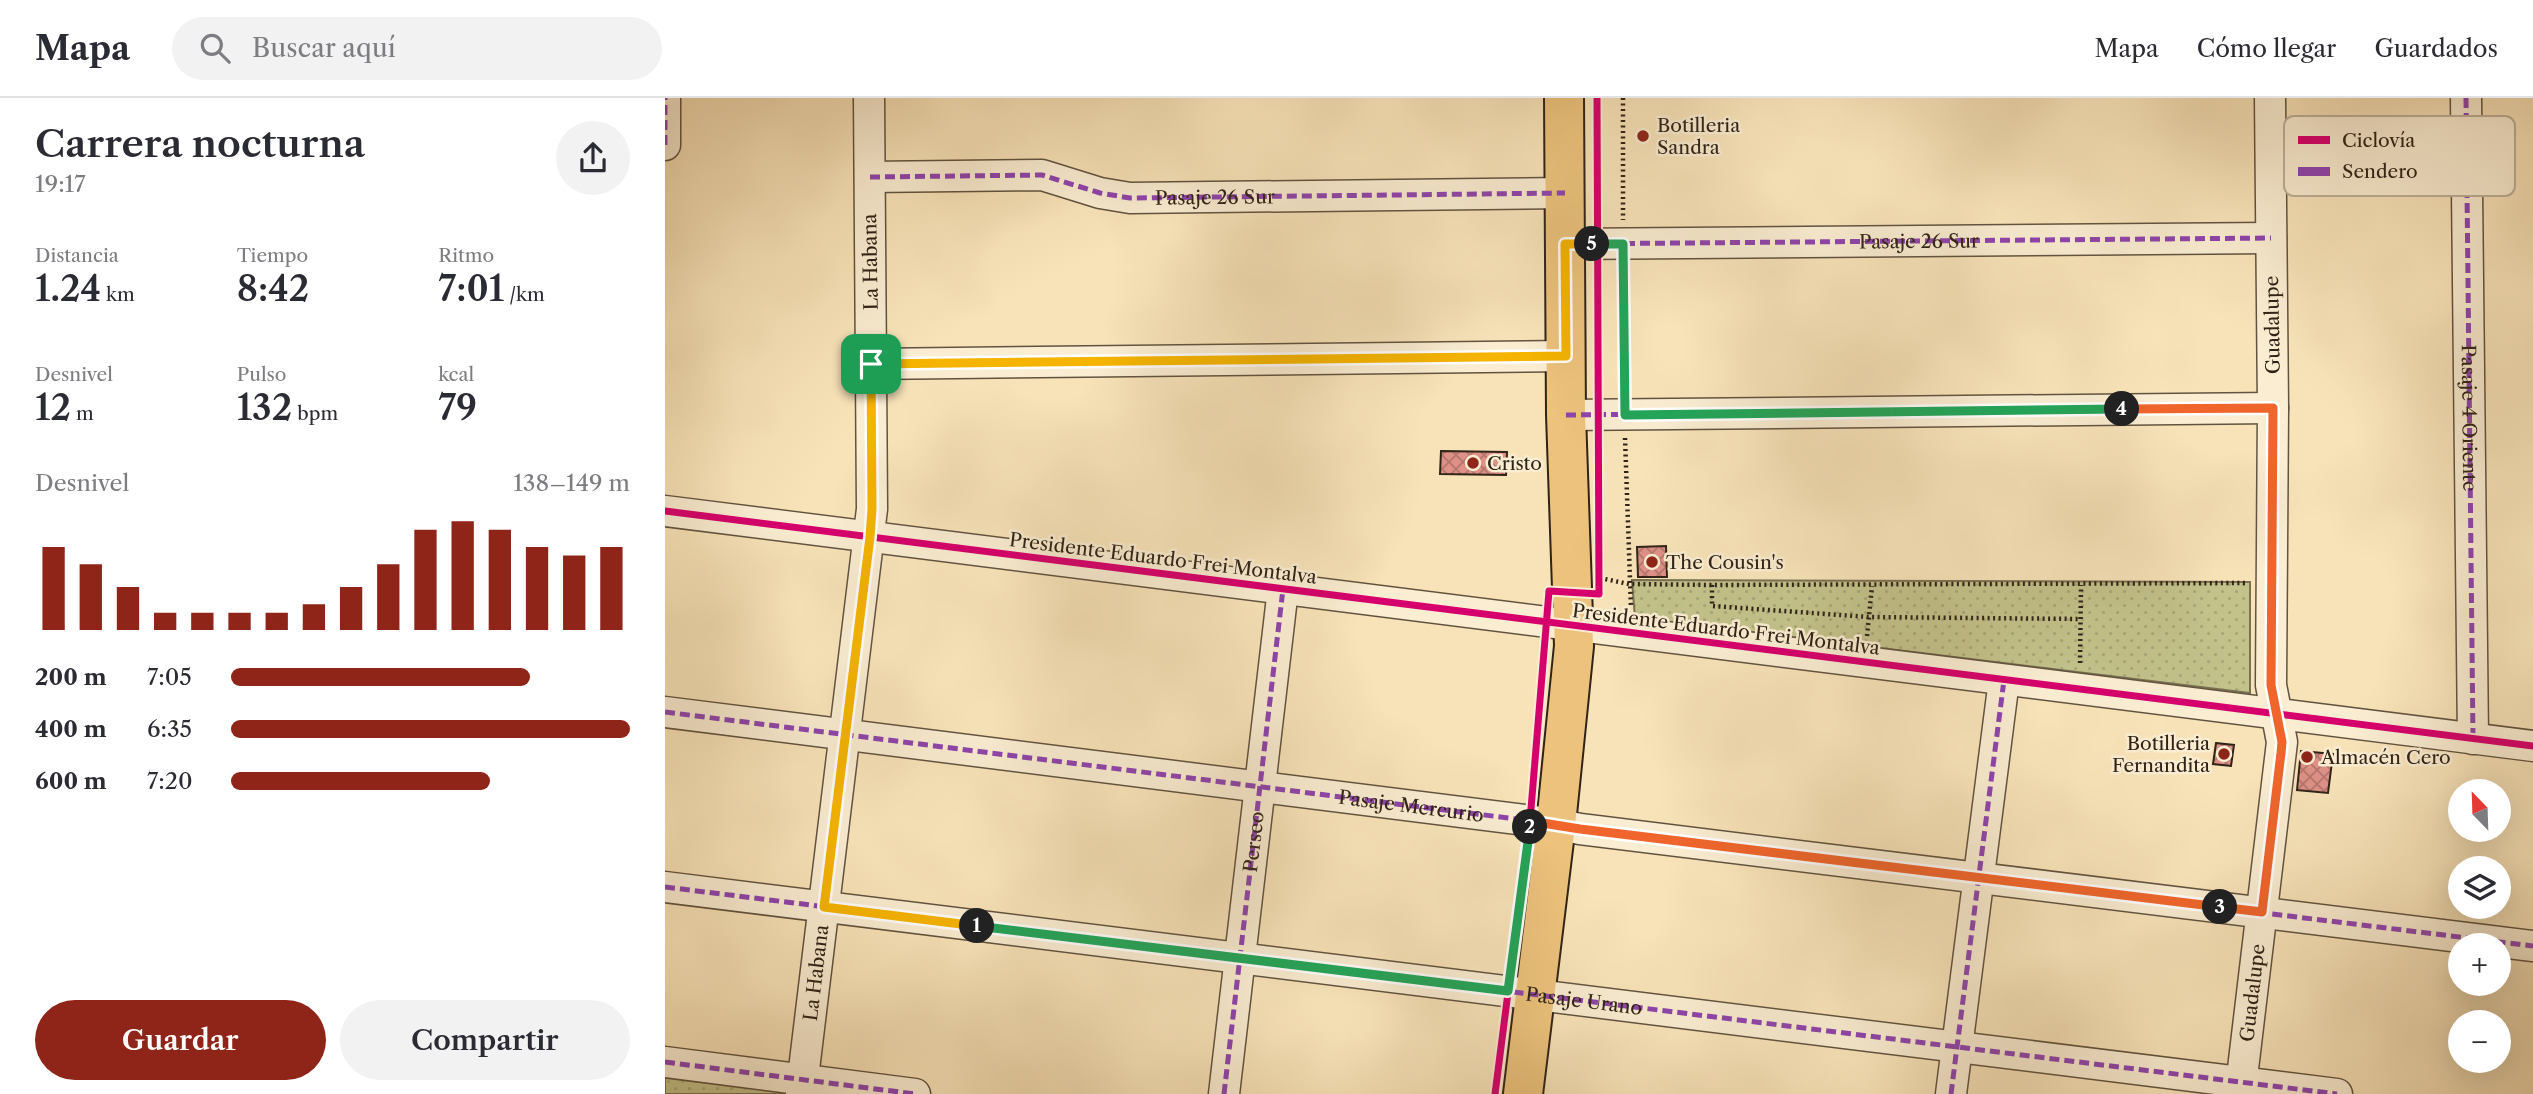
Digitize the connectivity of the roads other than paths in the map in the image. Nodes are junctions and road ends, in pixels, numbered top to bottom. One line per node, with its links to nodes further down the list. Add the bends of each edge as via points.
1 (665, 98): 7 (street)
2 (869, 98): 8 (street, La Habana)
3 (1564, 98): 9 (main road)
4 (2270, 98): 11 (street, Guadalupe)
5 (2466, 98): 6 (street, Pasaje 4 Oriente)
6 (2466, 116)
7 (665, 145)
8 (870, 177): 9 (street, Pasaje 26 Sur, via 1042,175 1130,198); 14 (street, La Habana)
9 (1565, 193): 12 (main road)
10 (2467, 196): 25 (street, Pasaje 4 Oriente)
11 (2271, 238): 12 (street, Pasaje 26 Sur); 15 (street, Guadalupe)
12 (1565, 244): 13 (main road)
13 (1566, 356): 14 (street); 16 (main road)
14 (871, 364): 18 (street, La Habana)
15 (2273, 408): 16 (street); 23 (street, Guadalupe, via 2271,685)
16 (1566, 415): 20 (main road)
17 (665, 511): 18 (street, Presidente Eduardo Frei Montalva)
18 (870, 537): 19 (street, Presidente Eduardo Frei Montalva); 24 (street, La Habana)
19 (1283, 589): 20 (street, Presidente Eduardo Frei Montalva); 27 (street, Perseo)
20 (1582, 599): 21 (street, Presidente Eduardo Frei Montalva); 28 (main road)
21 (2004, 680): 23 (street, Presidente Eduardo Frei Montalva); 29 (street)
22 (665, 712): 24 (street, Pasaje Mercurio)
23 (2277, 715): 25 (street, Presidente Eduardo Frei Montalva); 32 (street, Guadalupe, via 2282,742)
24 (845, 735): 27 (street, Pasaje Mercurio); 31 (street, La Habana)
25 (2473, 738): 26 (street, Presidente Eduardo Frei Montalva)
26 (2533, 746)
27 (1260, 787): 28 (street, Pasaje Mercurio); 34 (street, Perseo)
28 (1556, 824): 29 (street, Pasaje Mercurio); 35 (main road)
29 (1979, 877): 32 (street, Pasaje Mercurio); 36 (street)
30 (665, 887): 31 (street, Pasaje Urano)
31 (824, 907): 34 (street, Pasaje Urano); 38 (street, La Habana)
32 (2262, 912): 33 (street, Pasaje Mercurio); 39 (street, Guadalupe)
33 (2533, 946)
34 (1239, 958): 35 (street, Pasaje Urano); 41 (street, Perseo)
35 (1535, 994): 36 (street, Pasaje Urano); 42 (main road)
36 (1957, 1047): 39 (street, Pasaje Urano); 43 (street)
37 (665, 1062): 38 (street)
38 (802, 1087): 40 (street)
39 (2241, 1088): 44 (street, Pasaje Urano)
40 (915, 1094)
41 (1224, 1094)
42 (1523, 1094)
43 (1951, 1094)
44 (2337, 1094)

